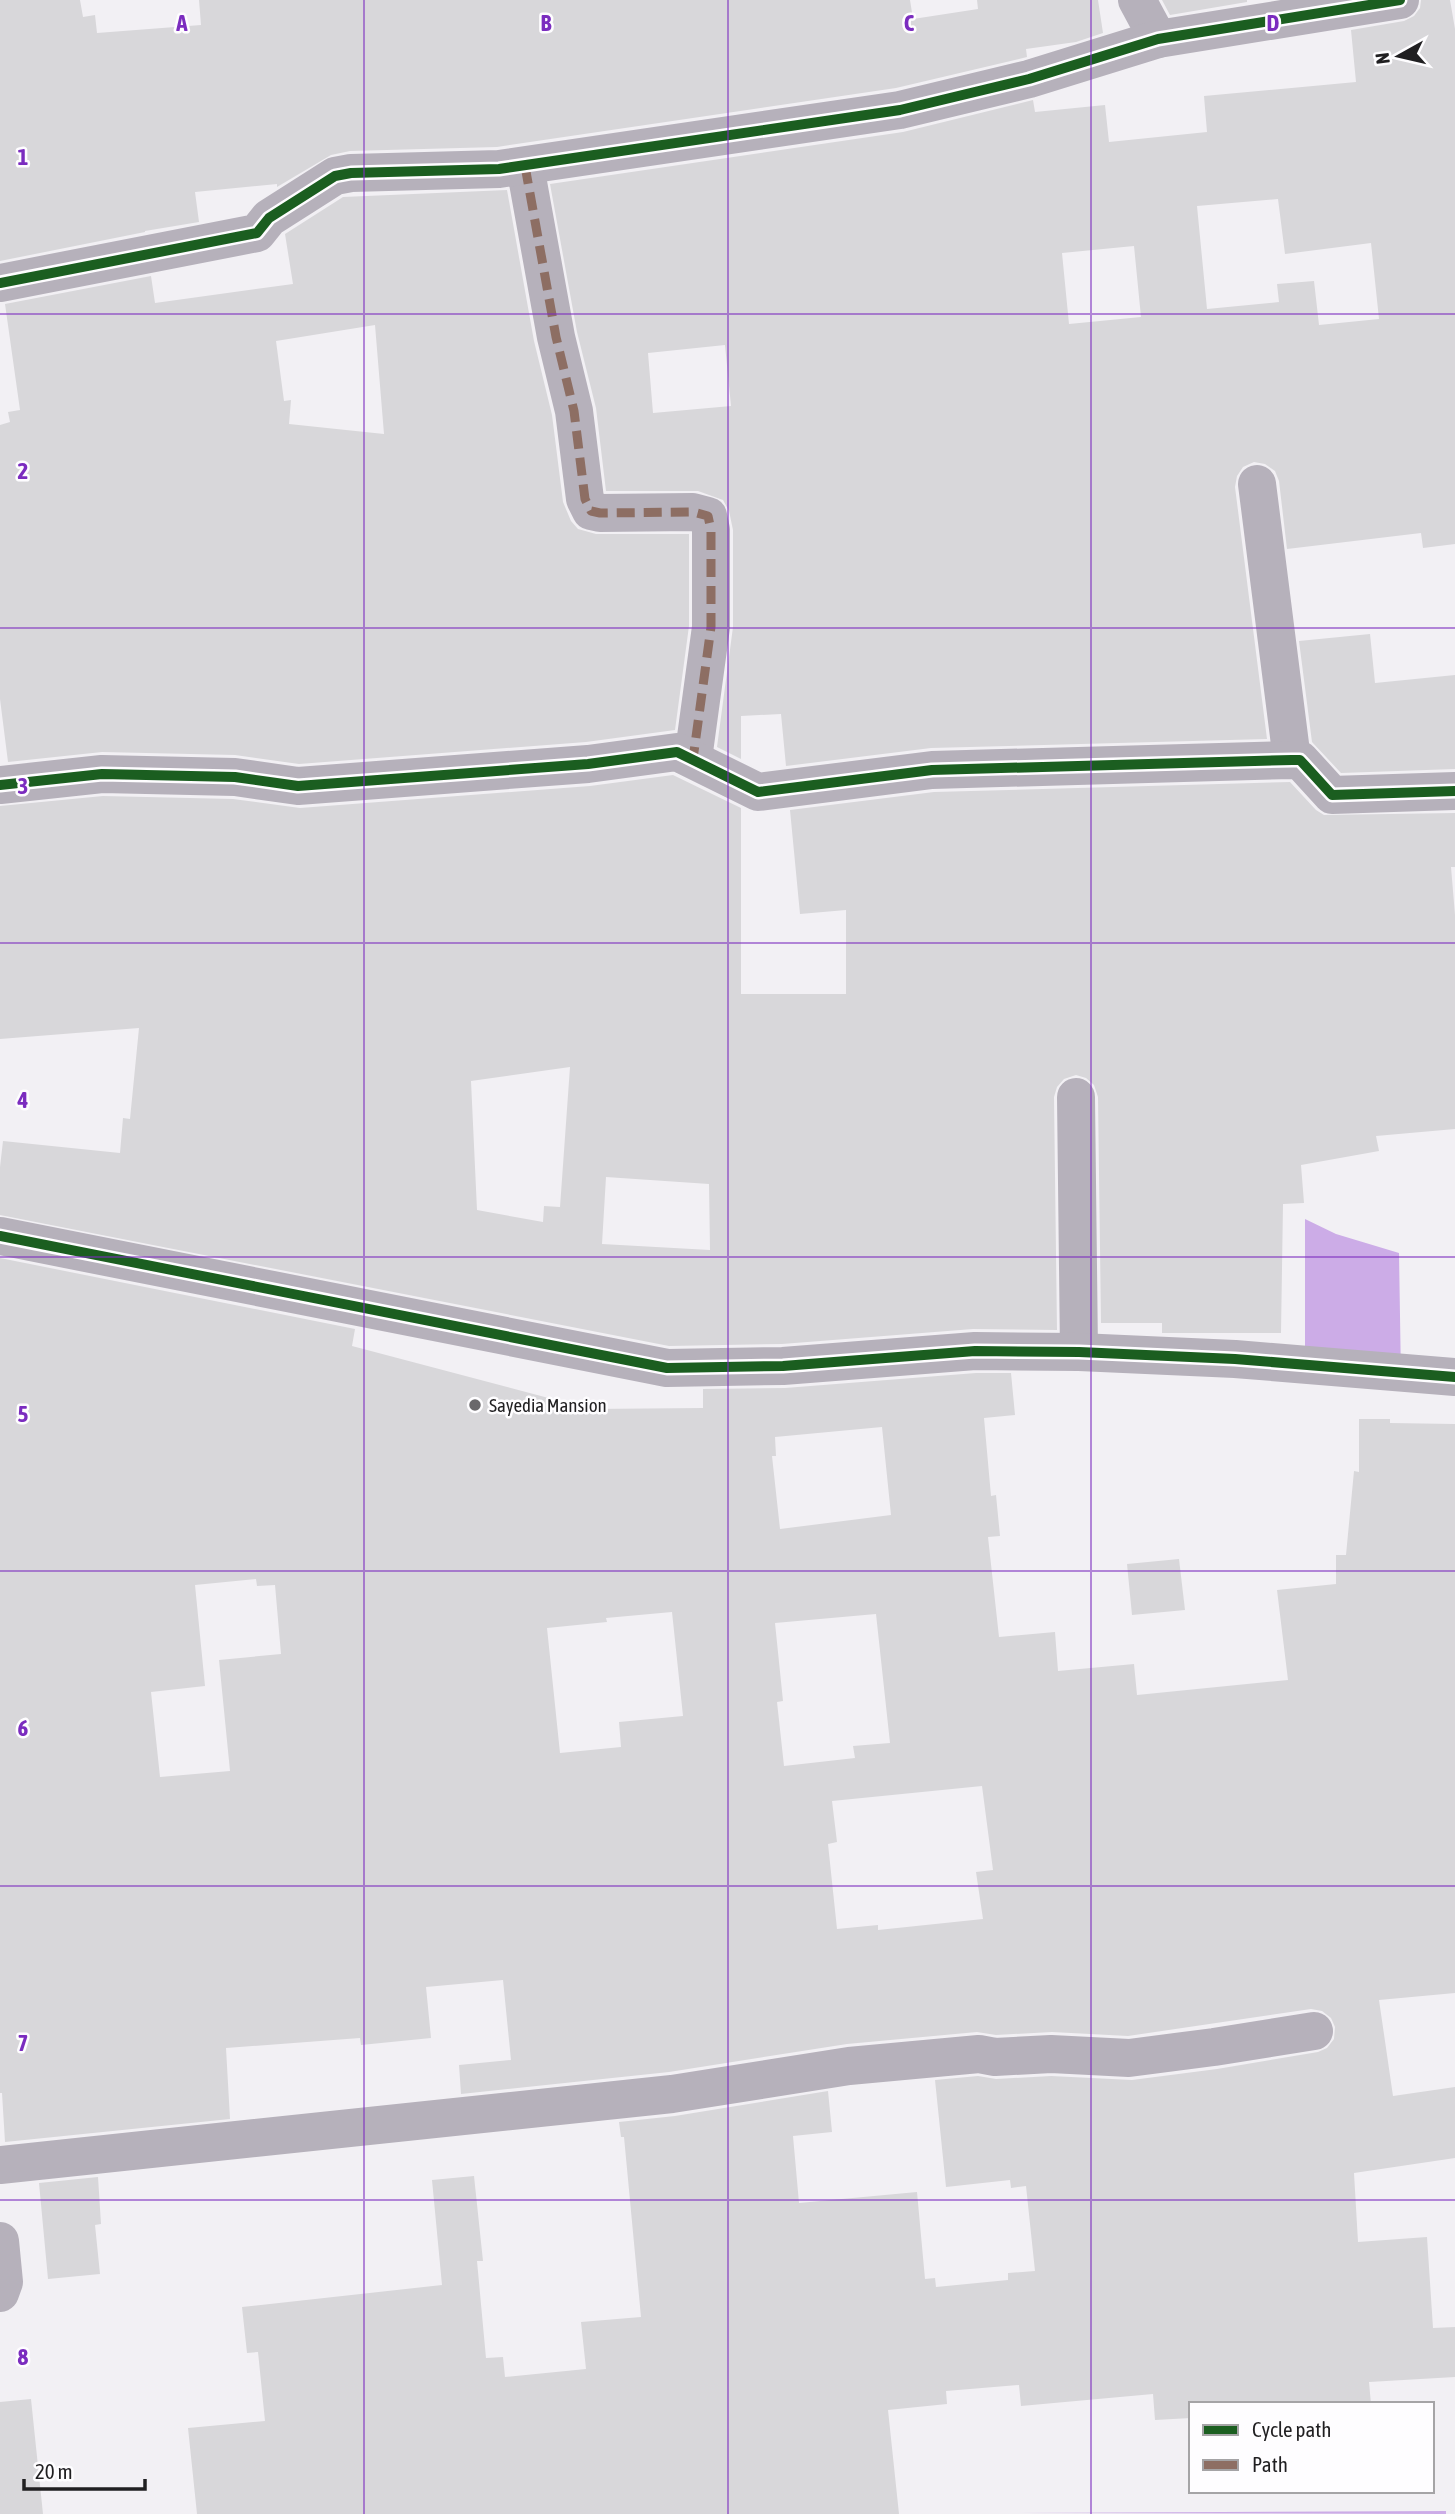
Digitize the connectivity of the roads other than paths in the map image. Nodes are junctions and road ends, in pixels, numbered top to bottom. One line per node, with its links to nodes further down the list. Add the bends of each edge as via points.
1 (1137, 0): 3 (street)
2 (1400, 0): 3 (street)
3 (1158, 39): 4 (street, via 1029,79 900,110)
4 (525, 166): 5 (street, via 335,176 269,218 257,233); 7 (street, via 574,411 585,499 591,511 708,516 711,627)
5 (0, 283)
6 (1257, 484): 8 (street)
7 (693, 759): 8 (street, via 758,792 932,770); 9 (street, via 677,751 588,764 298,786 234,777 102,774)
8 (1292, 760): 10 (street, via 1300,760 1332,795)
9 (0, 785)
10 (1455, 791)
11 (1076, 1097): 13 (street)
12 (0, 1236): 13 (street, via 667,1368 783,1366 975,1352)
13 (1079, 1352): 14 (street)
14 (1455, 1377)
15 (1314, 2031): 16 (street, via 1129,2058 979,2054 862,2065 673,2095)
16 (0, 2165)
17 (0, 2241): 18 (street, via 4,2282)
18 (0, 2293)

